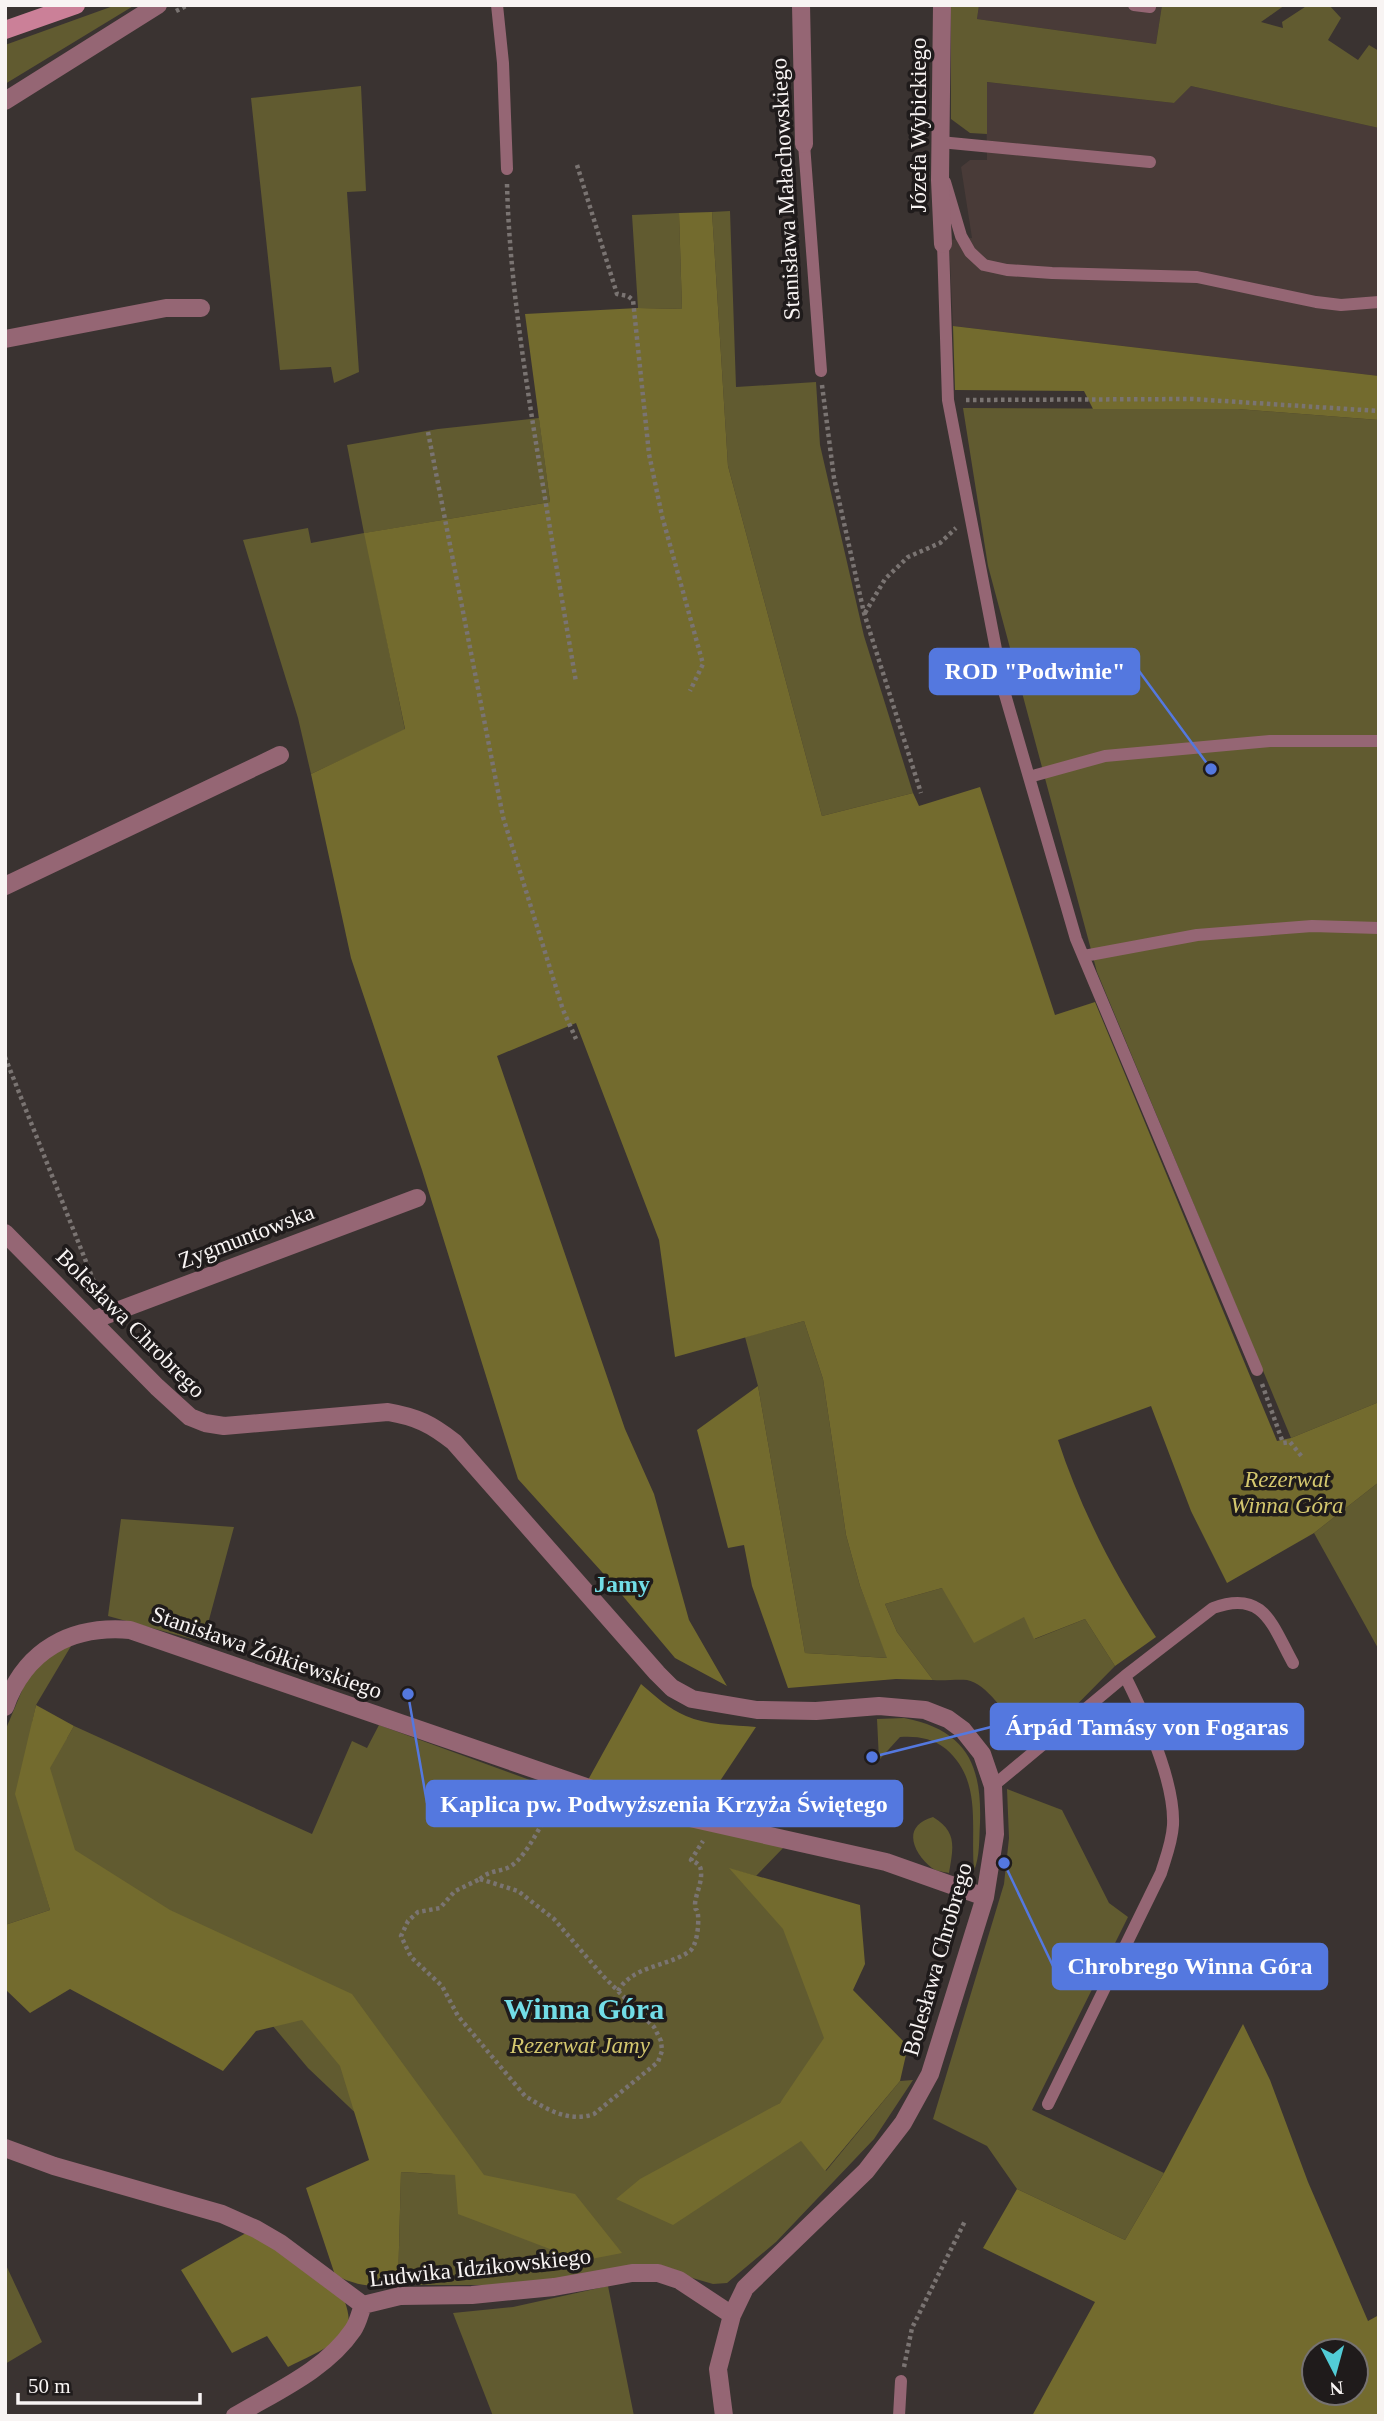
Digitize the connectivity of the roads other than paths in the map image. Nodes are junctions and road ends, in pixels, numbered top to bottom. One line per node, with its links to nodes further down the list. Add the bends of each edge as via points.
1 (76, 5): 8 (street)
2 (159, 5): 9 (street)
3 (497, 5): 13 (lane)
4 (801, 5): 11 (street, Stanisława Małachowskiego)
5 (942, 5): 10 (street, Józefa Wybickiego)
6 (1134, 5): 7 (lane)
7 (1150, 5)
8 (5, 30)
9 (5, 101)
10 (940, 142): 12 (lane); 14 (street, Józefa Wybickiego)
11 (804, 144): 19 (lane, Stanisława Małachowskiego)
12 (1150, 162)
13 (507, 169)
14 (940, 169): 15 (street, Józefa Wybickiego); 16 (lane, via 961,236 984,265 1052,273 1197,276 1316,302)
15 (943, 244): 22 (lane, via 948,400 1003,691)
16 (1379, 302)
17 (201, 307): 18 (street, via 166,308)
18 (5, 339)
19 (821, 371)
20 (1379, 741): 22 (lane, via 1270,741 1105,756)
21 (280, 755): 23 (street)
22 (1029, 777): 25 (lane)
23 (5, 886)
24 (1379, 928): 25 (lane, via 1312,926 1197,935)
25 (1084, 956): 29 (lane)
26 (418, 1198): 28 (street, Zygmuntowska)
27 (5, 1233): 28 (street, Bolesława Chrobrego)
28 (94, 1312): 33 (street, Bolesława Chrobrego, via 190,1417 205,1423 224,1426 388,1412 430,1423 454,1442 672,1688 692,1699 757,1710 879,1706 925,1710 963,1730 982,1754)
29 (1257, 1370)
30 (1293, 1662): 31 (lane, via 1266,1613 1241,1602 1225,1603)
31 (1125, 1676): 33 (lane); 35 (lane, via 1170,1797 1173,1825 1161,1873)
32 (5, 1707): 34 (street, Stanisława Żółkiewskiego, via 23,1673 49,1647 77,1633 130,1630 650,1809 887,1862)
33 (993, 1786): 34 (street, Bolesława Chrobrego, via 995,1834)
34 (985, 1897): 38 (street, Bolesława Chrobrego, via 930,2074 903,2123 866,2171 745,2288)
35 (1048, 2104)
36 (5, 2148): 37 (street, Ludwika Idzikowskiego, via 222,2214 280,2243)
37 (363, 2305): 38 (street, Ludwika Idzikowskiego, via 400,2296 472,2295 659,2273 679,2280); 40 (street, via 353,2330 325,2360)
38 (732, 2315): 41 (street, Bolesława Chrobrego, via 718,2369)
39 (901, 2381): 42 (lane)
40 (235, 2416)
41 (724, 2416)
42 (899, 2416)

